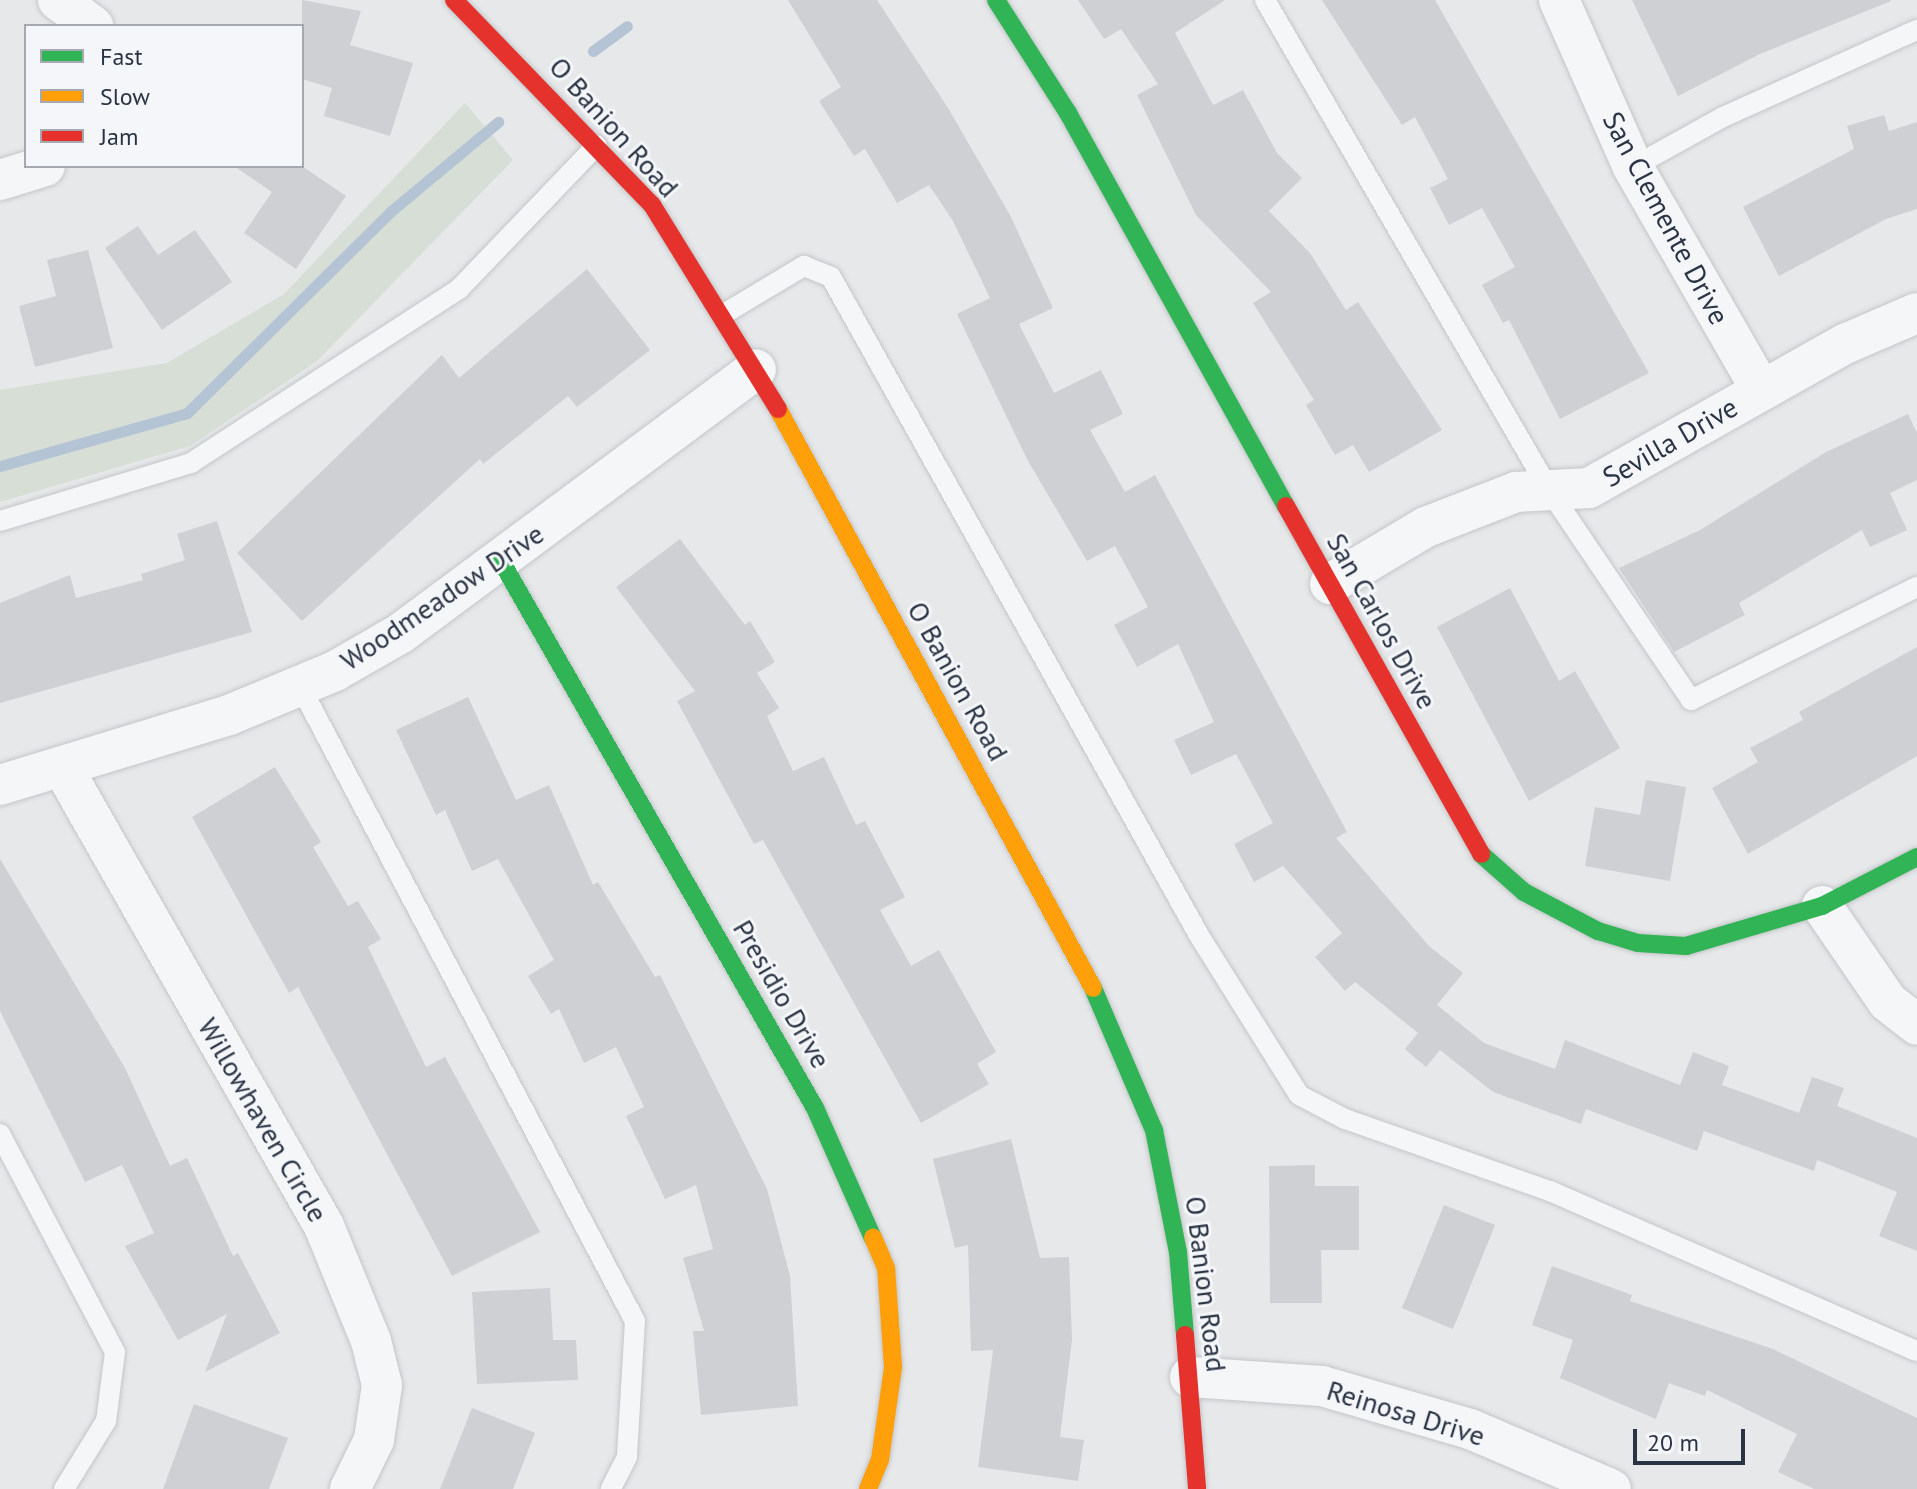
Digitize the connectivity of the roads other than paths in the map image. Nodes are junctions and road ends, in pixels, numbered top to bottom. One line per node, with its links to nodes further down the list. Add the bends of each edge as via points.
1 (58, 0): 6 (street)
2 (454, 0): 8 (street, O Banion Road)
3 (996, 0): 19 (street, San Carlos Drive, via 1068,113)
4 (1265, 0): 16 (lane)
5 (1559, 0): 9 (street, San Clemente Drive)
6 (90, 24)
7 (1917, 30): 9 (lane, via 1723,117)
8 (597, 145): 13 (street, O Banion Road, via 652,205); 17 (lane, via 459,289 191,463)
9 (1633, 167): 15 (street, San Clemente Drive)
10 (39, 168): 11 (street)
11 (0, 180)
12 (1917, 313): 15 (street, Sevilla Drive)
13 (722, 315): 14 (street, O Banion Road); 28 (lane, via 804,266 831,277 1200,937 1299,1095 1345,1119 1550,1191)
14 (756, 369): 18 (street, Woodmeadow Drive); 29 (street, O Banion Road, via 1100,1001 1154,1130 1178,1252)
15 (1761, 390): 16 (street, Sevilla Drive, via 1589,488)
16 (1551, 493): 19 (street, Sevilla Drive, via 1516,492 1426,527); 20 (lane, via 1691,700)
17 (0, 521)
18 (501, 561): 21 (street, Woodmeadow Drive, via 401,633); 33 (street, Presidio Drive, via 815,1108 886,1268 893,1367 880,1460)
19 (1330, 584): 25 (street, San Carlos Drive, via 1477,851 1524,892 1598,931 1638,943 1686,946)
20 (1917, 587)
21 (300, 686): 22 (street, Woodmeadow Drive); 32 (lane, via 635,1321 627,1457)
22 (64, 770): 23 (street, Woodmeadow Drive); 31 (street, Willowhaven Circle, via 324,1226 371,1341 382,1385 376,1427)
23 (0, 785)
24 (1917, 857): 25 (street, San Carlos Drive)
25 (1822, 906): 26 (street, via 1888,1002)
26 (1917, 1025)
27 (0, 1134): 30 (lane, via 115,1352 106,1421)
28 (1917, 1351)
29 (1190, 1377): 34 (street, O Banion Road); 35 (street, Reinosa Drive, via 1322,1386 1470,1429)
30 (64, 1489)
31 (350, 1489)
32 (611, 1489)
33 (868, 1489)
34 (1197, 1489)
35 (1611, 1489)

